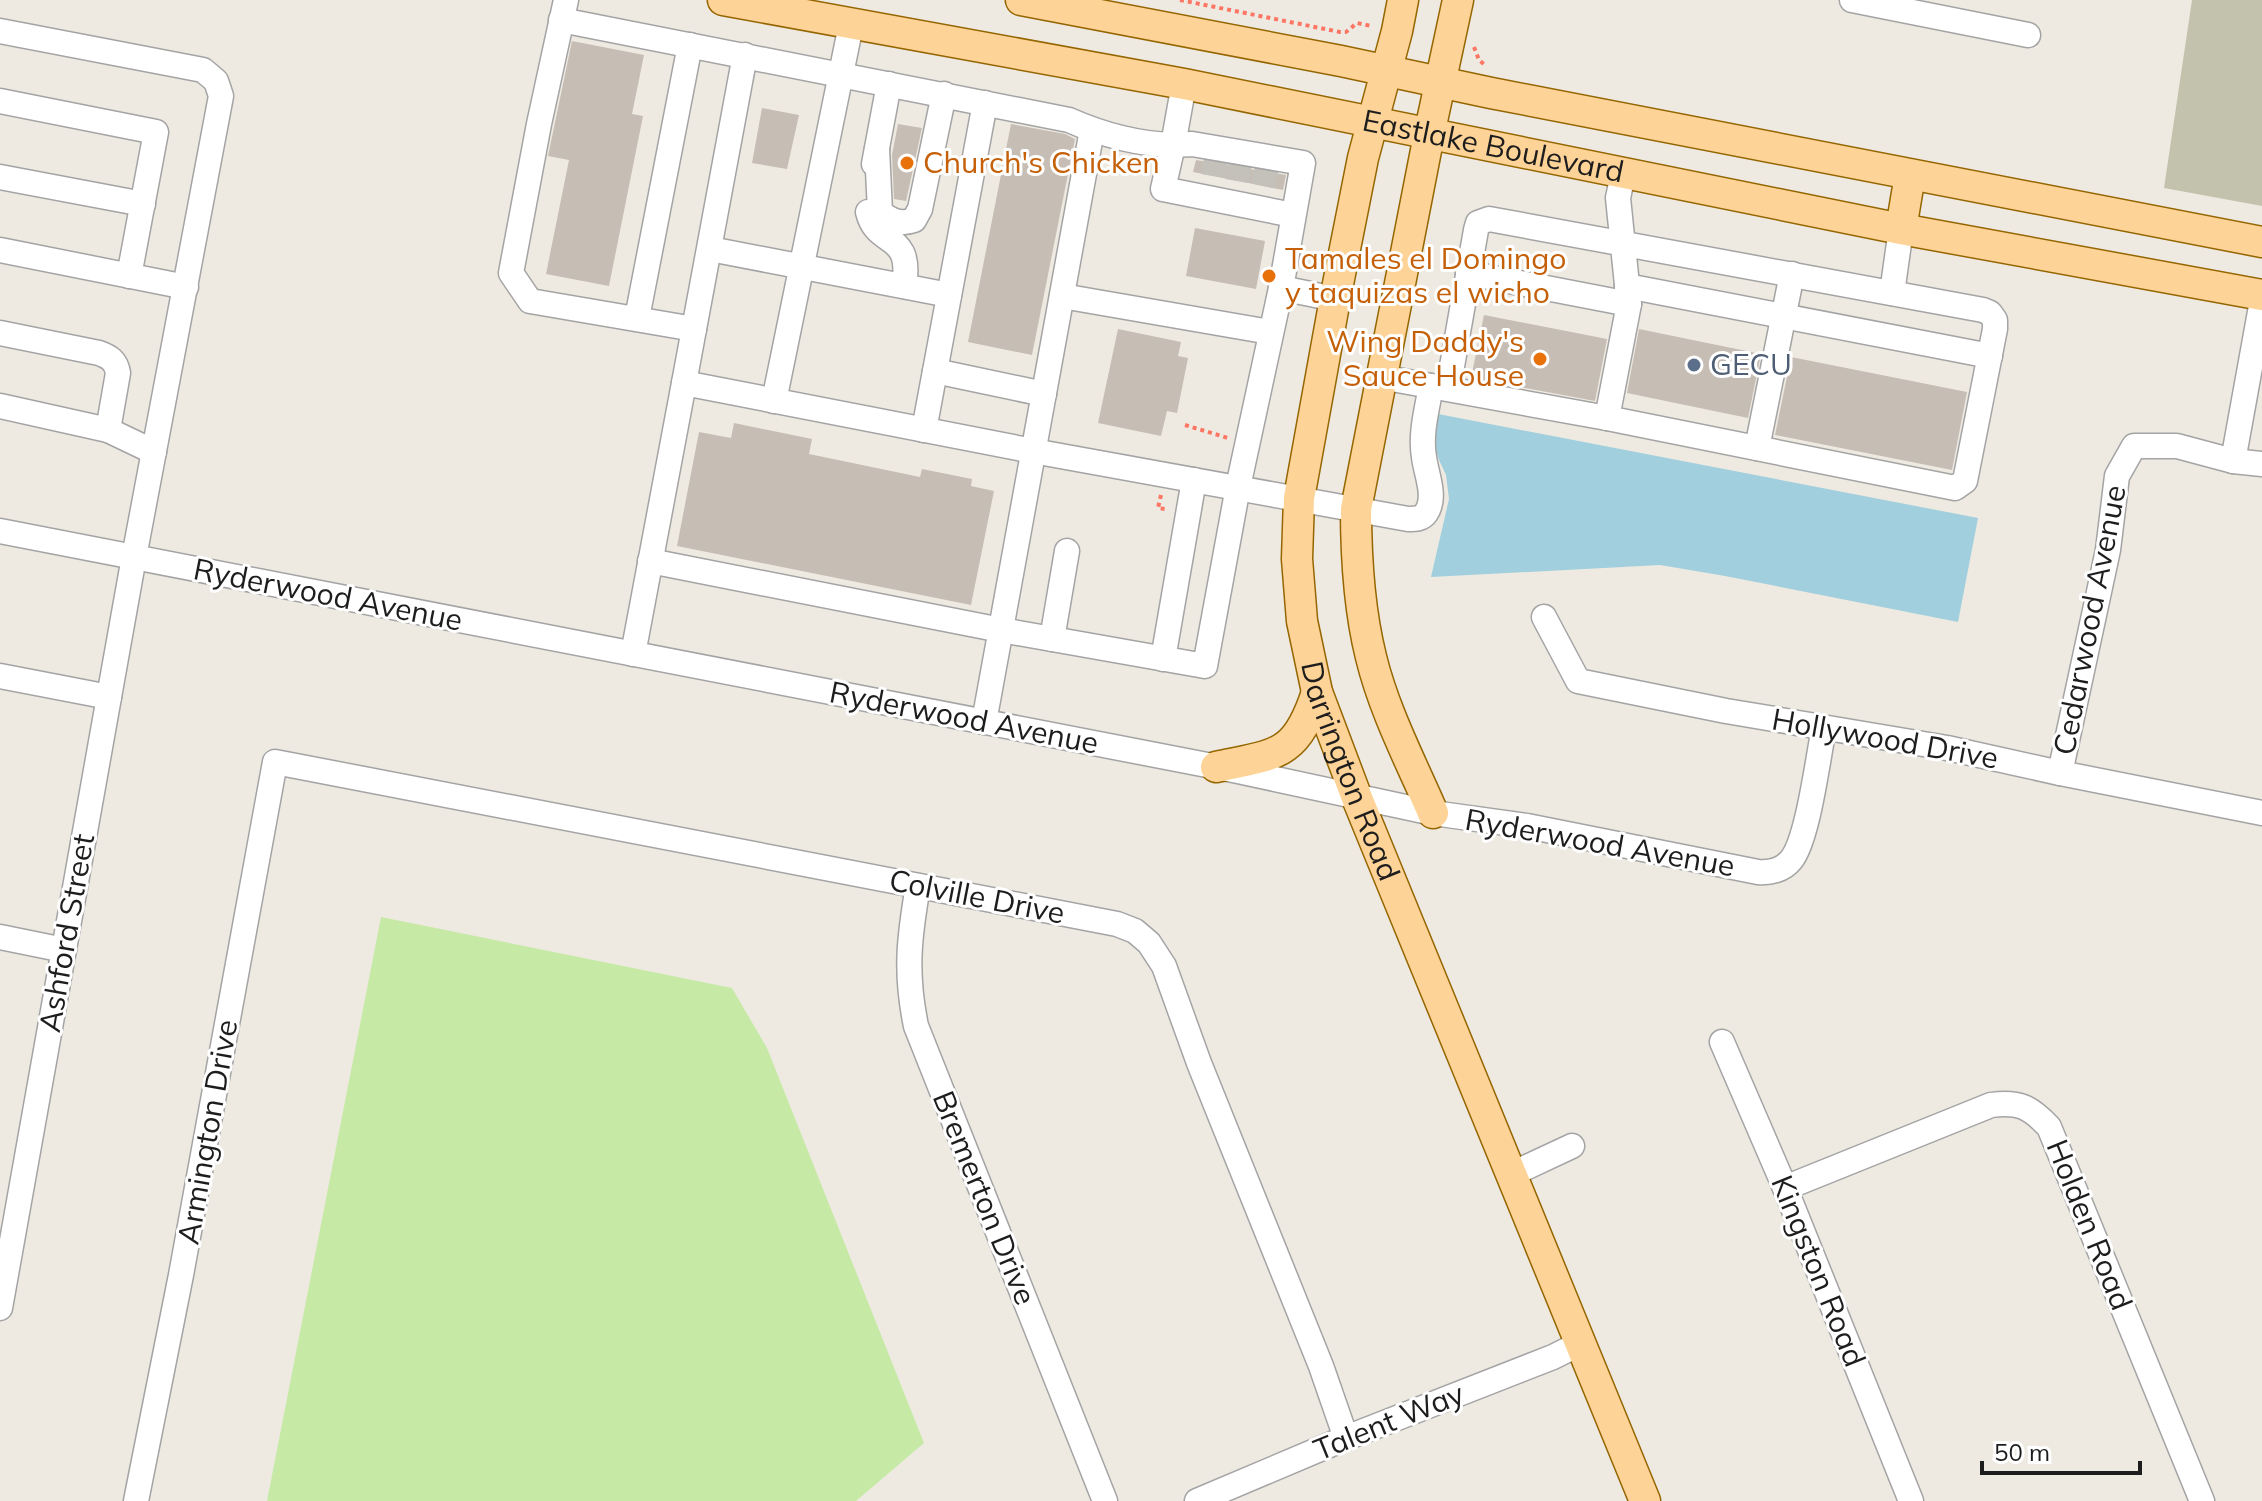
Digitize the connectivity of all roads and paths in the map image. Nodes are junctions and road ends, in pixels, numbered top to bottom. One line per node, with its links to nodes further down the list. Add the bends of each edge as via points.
1 (723, 0): 9 (main road, Eastlake Boulevard)
2 (1021, 0): 7 (main road, Eastlake Boulevard)
3 (1180, 0): 10 (path, via 1340,32)
4 (1403, 0): 15 (main road, Darrington Road)
5 (1458, 0): 17 (main road, Darrington Road)
6 (1852, 0): 12 (street)
7 (1074, 5): 15 (main road, Eastlake Boulevard)
8 (564, 10): 13 (street); 54 (street, via 511,273 530,301)
9 (853, 12): 16 (street); 19 (main road, Eastlake Boulevard)
10 (1363, 25)
11 (0, 31): 45 (street, Ashford Street, via 203,70 216,81 221,96)
12 (2028, 35)
13 (690, 45): 14 (street); 54 (street)
14 (745, 55): 16 (street); 38 (street)
15 (1386, 70): 17 (main road, Eastlake Boulevard); 23 (main road, Darrington Road)
16 (841, 74): 18 (street); 40 (street)
17 (1440, 82): 25 (main road, Darrington Road); 30 (main road, Eastlake Boulevard)
18 (889, 84): 20 (street); 27 (street)
19 (1184, 84): 23 (main road, Eastlake Boulevard); 26 (street)
20 (944, 94): 22 (street); 27 (street, via 914,220 889,220 880,212)
21 (0, 101): 33 (street, via 156,132)
22 (985, 103): 24 (street, via 1069,120); 48 (street)
23 (1371, 123): 25 (main road, Eastlake Boulevard); 52 (main road, Darrington Road)
24 (1092, 130): 26 (street, via 1145,145); 50 (street)
25 (1429, 135): 29 (main road, Eastlake Boulevard); 60 (main road, Darrington Road)
26 (1173, 145): 28 (street, via 1192,144); 28 (street, via 1163,189)
27 (877, 149): 44 (street, via 866,202 881,234 903,252)
28 (1226, 171): 32 (street); 32 (street)
29 (1623, 174): 35 (main road, Eastlake Boulevard); 37 (street, via 1618,198)
30 (1910, 175): 35 (main road); 36 (main road, Eastlake Boulevard)
31 (0, 177): 33 (street)
32 (1265, 178): 34 (street); 34 (street, via 1303,163)
33 (143, 204): 43 (street)
34 (1293, 215): 46 (street)
35 (1901, 229): 47 (street); 51 (main road, Eastlake Boulevard)
36 (2262, 242)
37 (1623, 243): 41 (street, via 1483,220 1476,230); 42 (street); 49 (street)
38 (710, 249): 40 (street); 55 (street)
39 (0, 250): 43 (street)
40 (802, 266): 44 (street); 64 (street)
41 (1468, 273): 49 (street); 62 (street)
42 (1792, 274): 47 (street); 53 (street)
43 (129, 276): 45 (street)
44 (904, 286): 48 (street)
45 (186, 287): 71 (street, Ashford Street)
46 (1281, 288): 52 (street); 56 (street)
47 (1892, 293): 58 (street, via 1990,313 1995,329)
48 (949, 295): 59 (street)
49 (1628, 295): 53 (street); 66 (street)
50 (1062, 296): 56 (street); 63 (street)
51 (2262, 298): 72 (street)
52 (1335, 299): 76 (main road, Darrington Road)
53 (1784, 316): 58 (street); 69 (street)
54 (637, 318): 55 (street)
55 (694, 329): 61 (street)
56 (1270, 332): 75 (street)
57 (0, 333): 67 (street, via 109,357 118,373)
58 (1990, 356): 69 (street, via 1965,481 1955,488)
59 (935, 371): 63 (street); 68 (street)
60 (1381, 377): 62 (street); 77 (main road, Darrington Road)
61 (684, 383): 64 (street); 81 (street)
62 (1440, 388): 66 (street); 77 (street, via 1424,429 1431,495 1426,513 1408,519)
63 (1044, 394): 70 (street)
64 (774, 401): 68 (street)
65 (0, 406): 67 (street)
66 (1607, 418): 69 (street)
67 (108, 430): 71 (street)
68 (924, 430): 70 (street)
69 (1757, 448)
70 (1033, 451): 74 (street); 83 (street)
71 (154, 452): 80 (street, Ashford Street)
72 (2233, 461): 73 (street); 94 (street, Cedarwood Avenue, via 2177,446 2134,446 2117,476 2108,550)
73 (2262, 464)
74 (1194, 480): 75 (street); 86 (street)
75 (1238, 487): 76 (street); 86 (street, via 1205,666)
76 (1299, 498): 77 (street); 88 (main road, Darrington Road, via 1302,621)
77 (1356, 509): 96 (main road, Darrington Road, via 1356,561 1371,657)
78 (0, 531): 80 (street, Ryderwood Avenue)
79 (1067, 551): 84 (street)
80 (134, 557): 85 (street, Ryderwood Avenue); 89 (street, Ashford Street)
81 (650, 561): 83 (street); 85 (street)
82 (1544, 617): 91 (street, Hollywood Drive, via 1578,681)
83 (1001, 630): 84 (street); 90 (street)
84 (1052, 639): 86 (street)
85 (633, 654): 90 (street, Ryderwood Avenue)
86 (1163, 659)
87 (0, 676): 89 (street)
88 (1317, 692): 93 (main road, via 1299,735 1283,749); 95 (main road, Darrington Road)
89 (109, 697): 100 (street, Ashford Street)
90 (984, 722): 93 (street, Ryderwood Avenue)
91 (1824, 728): 94 (street, Hollywood Drive); 96 (street, Ryderwood Avenue, via 1798,848 1788,863 1773,871)
92 (275, 762): 98 (street, Colville Drive); 108 (street, Armington Drive)
93 (1216, 767): 95 (street, Ryderwood Avenue)
94 (2060, 773): 97 (street, Hollywood Drive)
95 (1357, 798): 96 (street, Ryderwood Avenue); 103 (main road, Darrington Road)
96 (1433, 813)
97 (2262, 813)
98 (918, 886): 107 (street, Colville Drive, via 1117,924 1135,931 1157,952); 109 (street, Bremerton Drive, via 908,965 916,1026)
99 (0, 937): 100 (street)
100 (64, 950): 105 (street, Ashford Street)
101 (1722, 1042): 104 (street, Kingston Road)
102 (1572, 1146): 103 (street)
103 (1512, 1174): 106 (main road, Darrington Road)
104 (1785, 1188): 112 (street, Kingston Road); 113 (street, Holden Road, via 1991,1105 2008,1103 2034,1111 2049,1127)
105 (1, 1300)
106 (1581, 1343): 107 (street, Talent Way); 111 (main road, Darrington Road)
107 (1346, 1438): 110 (street, Talent Way)
108 (136, 1501)
109 (1105, 1501)
110 (1197, 1501)
111 (1645, 1501)
112 (1911, 1501)
113 (2202, 1501)

